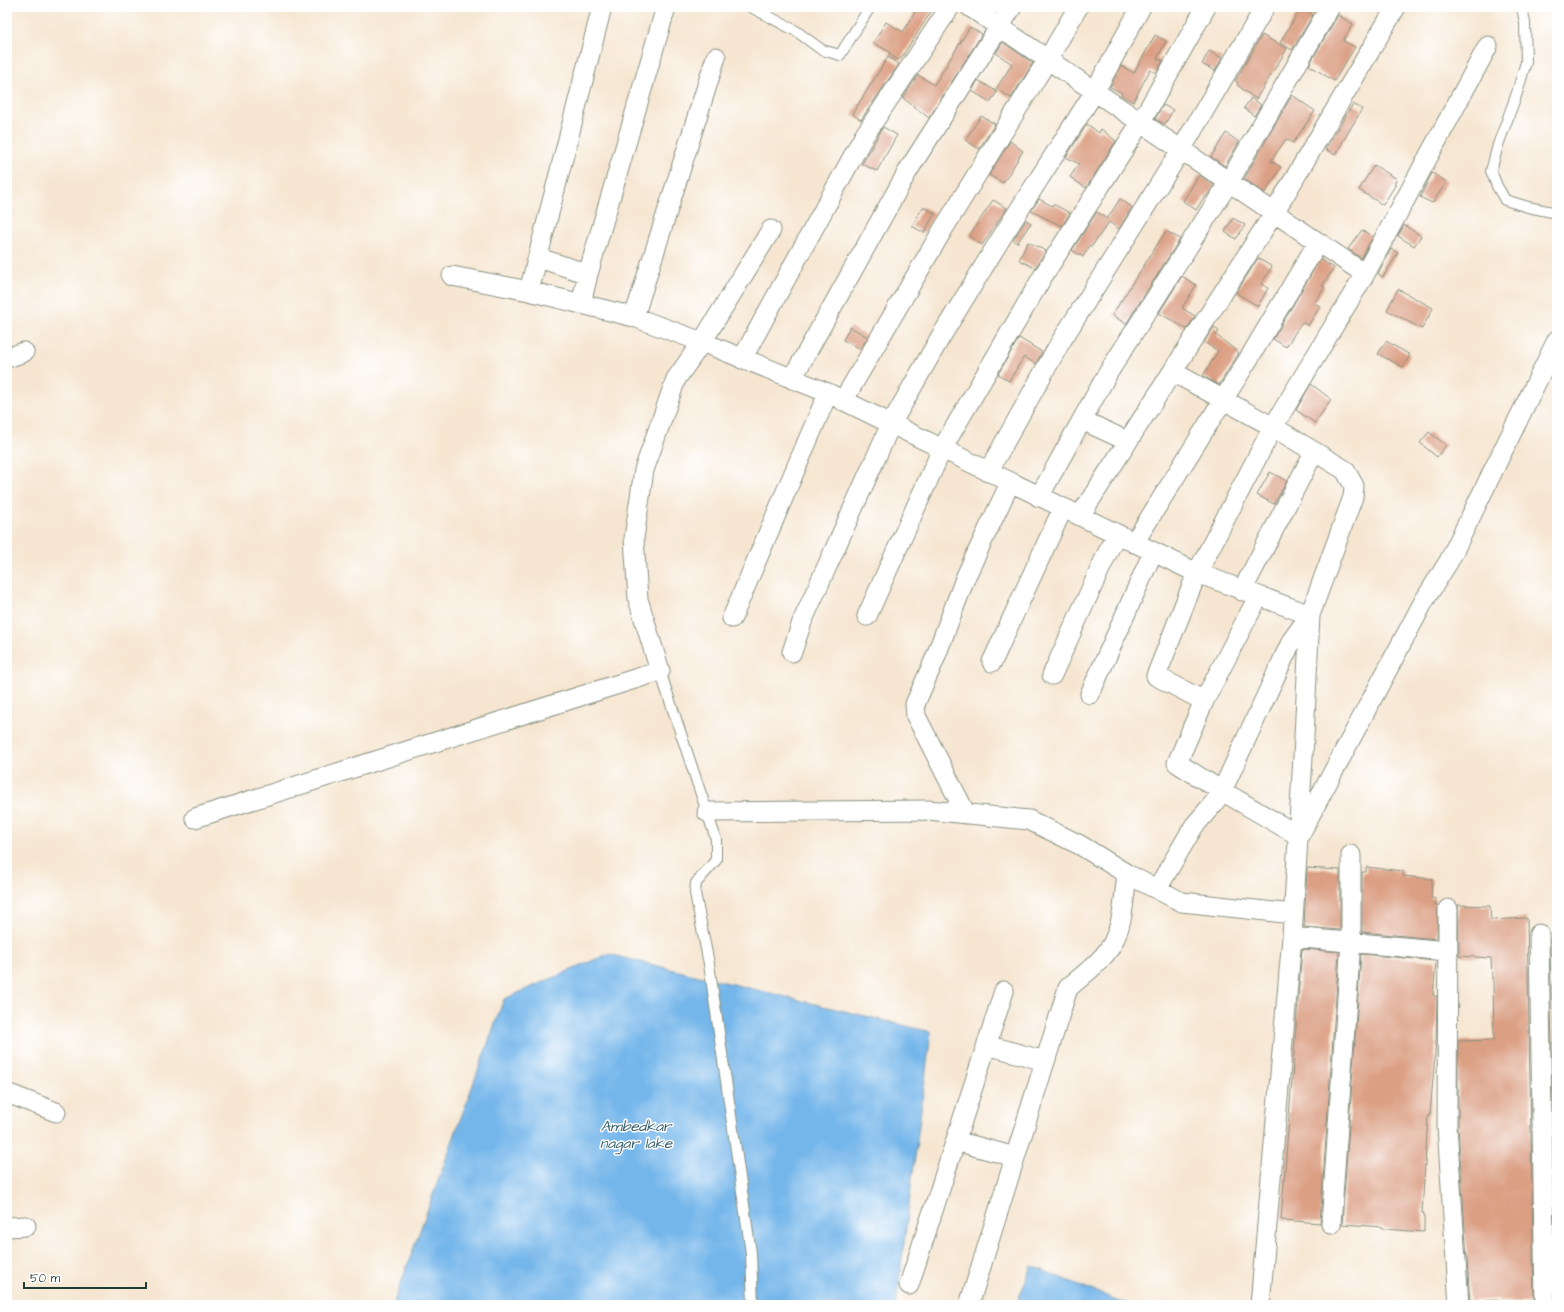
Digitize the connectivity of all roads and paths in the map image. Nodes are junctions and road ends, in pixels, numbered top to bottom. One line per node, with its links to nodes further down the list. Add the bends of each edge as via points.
1 (602, 7): 27 (street)
2 (666, 7): 28 (street)
3 (751, 7): 4 (lane, via 796,31 822,50 840,54)
4 (870, 7)
5 (950, 7): 36 (street, via 864,136)
6 (970, 7): 15 (street)
7 (1012, 7): 15 (street)
8 (1078, 7): 18 (street)
9 (1140, 7): 19 (street)
10 (1206, 7): 20 (street)
11 (1265, 7): 21 (street)
12 (1330, 7): 22 (street)
13 (1396, 7): 23 (street)
14 (1522, 7): 24 (lane, via 1526,62 1491,171 1505,200)
15 (1000, 27): 18 (street); 38 (street, via 909,169)
16 (1488, 46): 29 (street)
17 (716, 58): 33 (street)
18 (1048, 59): 19 (street); 39 (street)
19 (1095, 91): 20 (street); 42 (street, via 996,246)
20 (1141, 122): 21 (street); 45 (street, via 1043,276)
21 (1181, 150): 22 (street); 47 (street, via 1064,337)
22 (1229, 182): 23 (street); 41 (street, via 1108,373)
23 (1274, 213): 26 (street); 37 (street)
24 (1557, 214)
25 (771, 230): 35 (street)
26 (1318, 242): 29 (street); 40 (street)
27 (539, 258): 28 (street); 31 (street)
28 (588, 274): 32 (street)
29 (1365, 274): 43 (street)
30 (452, 276): 31 (street)
31 (530, 291): 32 (street)
32 (581, 304): 33 (street)
33 (634, 317): 35 (street)
34 (1557, 340): 70 (street, via 1449,561 1424,601)
35 (702, 342): 36 (street); 62 (street, via 676,379 646,462 634,538 638,599)
36 (742, 358): 38 (street)
37 (1172, 372): 40 (street); 44 (street)
38 (792, 379): 39 (street)
39 (836, 397): 42 (street); 59 (street)
40 (1223, 400): 43 (street); 53 (street)
41 (1082, 420): 44 (street); 49 (street)
42 (890, 424): 45 (street); 60 (street, via 802,622)
43 (1273, 427): 46 (street); 55 (street)
44 (1127, 441): 51 (street)
45 (942, 449): 47 (street); 58 (street)
46 (1314, 452): 56 (street); 57 (street, via 1345,470 1354,486 1353,497)
47 (988, 472): 48 (street)
48 (1010, 483): 49 (street); 68 (street, via 966,576 915,704 916,716)
49 (1039, 496): 50 (street)
50 (1063, 508): 51 (street); 61 (street)
51 (1080, 516): 52 (street)
52 (1116, 534): 53 (street); 63 (street)
53 (1134, 543): 54 (street)
54 (1153, 552): 55 (street); 64 (street)
55 (1197, 573): 56 (street); 65 (street, via 1156,676)
56 (1250, 594): 57 (street); 65 (street)
57 (1310, 615): 66 (street, via 1292,640); 70 (street)
58 (867, 616)
59 (732, 618)
60 (792, 652)
61 (992, 662)
62 (660, 671): 67 (lane); 69 (street)
63 (1052, 675)
64 (1090, 694)
65 (1204, 701): 66 (street, via 1177,763)
66 (1222, 791): 70 (street); 73 (street, via 1194,826)
67 (707, 812): 68 (street, via 928,810); 92 (lane, via 716,839 716,860 696,883 695,893 709,964 751,1253)
68 (966, 814): 72 (street, via 1029,820 1080,844)
69 (195, 818)
70 (1299, 836): 75 (street)
71 (1351, 855): 78 (street)
72 (1127, 874): 73 (street); 82 (street, via 1122,919 1115,940 1098,962 1068,988)
73 (1157, 889): 75 (street, via 1182,902)
74 (1448, 909): 79 (street)
75 (1293, 914): 77 (street)
76 (1539, 934): 97 (street)
77 (1292, 937): 78 (street); 90 (street)
78 (1351, 942): 79 (street); 87 (street)
79 (1447, 951): 96 (street, via 1447,1127)
80 (1004, 991): 81 (street)
81 (987, 1045): 82 (street); 85 (street)
82 (1046, 1061): 86 (street)
83 (7, 1094): 84 (street)
84 (56, 1112)
85 (956, 1141): 86 (street); 91 (street)
86 (1015, 1157): 93 (street)
87 (1331, 1224)
88 (26, 1226): 89 (street)
89 (7, 1227)
90 (1264, 1261): 94 (street); 95 (street)
91 (909, 1284)
92 (753, 1305)
93 (969, 1305)
94 (1252, 1305)
95 (1260, 1305)
96 (1459, 1305)
97 (1545, 1305)

